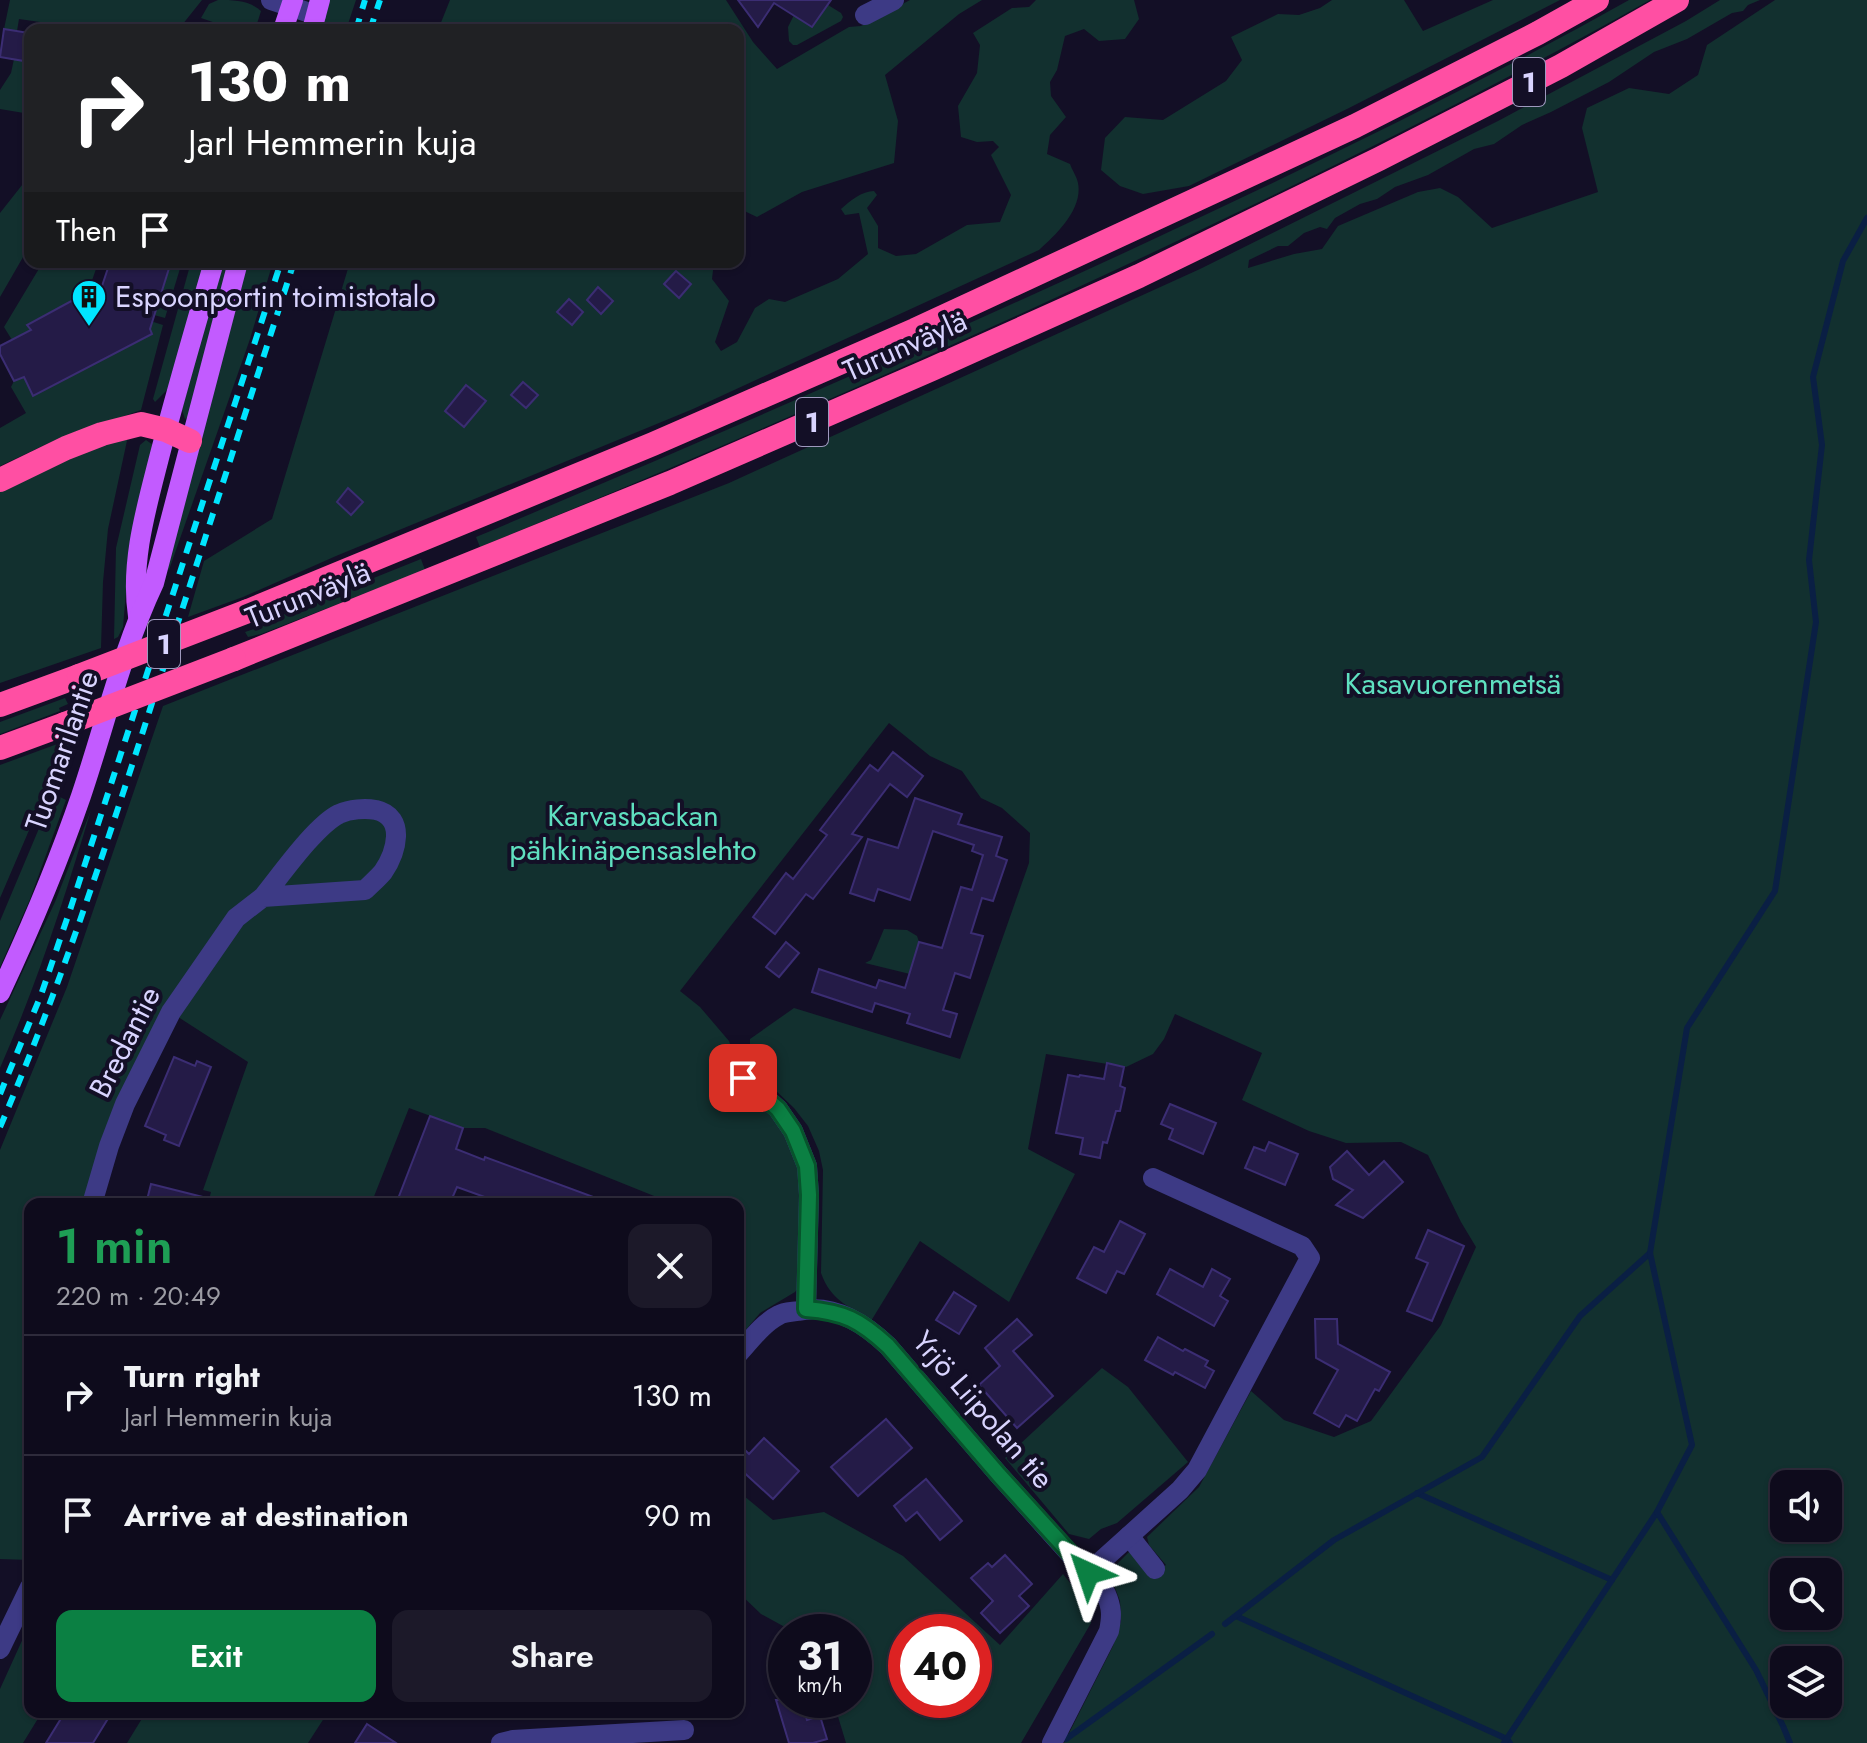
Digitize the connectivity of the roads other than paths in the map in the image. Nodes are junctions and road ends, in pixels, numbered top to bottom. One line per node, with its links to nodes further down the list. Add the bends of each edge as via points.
1 (894, 0): 6 (street)
2 (1597, 0): 14 (highway, Turunväylä / 1, bridge, via 1355,126 930,324 248,611)
3 (1677, 0): 15 (highway, Turunväylä / 1, bridge, via 1393,152 1139,276 932,369 670,483)
4 (285, 2): 5 (street); 7 (main road)
5 (316, 15)
6 (865, 15)
7 (283, 24)
8 (212, 268): 10 (main road, Tuomarilantie)
9 (236, 268): 11 (main road, Tuomarilantie)
10 (166, 430): 11 (highway); 12 (highway, via 141,424 102,434); 13 (main road, Tuomarilantie, via 142,526)
11 (190, 441): 13 (main road, Tuomarilantie, via 154,583)
12 (0, 480)
13 (138, 616): 17 (main road, Tuomarilantie, via 80,798)
14 (0, 705)
15 (0, 748)
16 (263, 897): 16 (street, Bredantie, via 365,890 395,846 392,818 364,808 339,814 315,834); 20 (street, Bredantie, via 236,918 171,1012 125,1104)
17 (0, 993)
18 (743, 1078): 21 (street, via 778,1109 807,1166)
19 (1153, 1178): 23 (street, via 1302,1246 1310,1258 1197,1470)
20 (94, 1198)
21 (806, 1309): 22 (street, via 780,1315); 25 (street, Yrjö Liipolan tie, via 831,1311 871,1330)
22 (744, 1348)
23 (1129, 1536): 24 (street); 25 (street)
24 (1155, 1569)
25 (1088, 1573): 30 (street, Yrjö Liipolan tie, via 1106,1594 1112,1617)
26 (24, 1599): 27 (street)
27 (0, 1649)
28 (684, 1730): 29 (street)
29 (501, 1743)
30 (1052, 1743)

